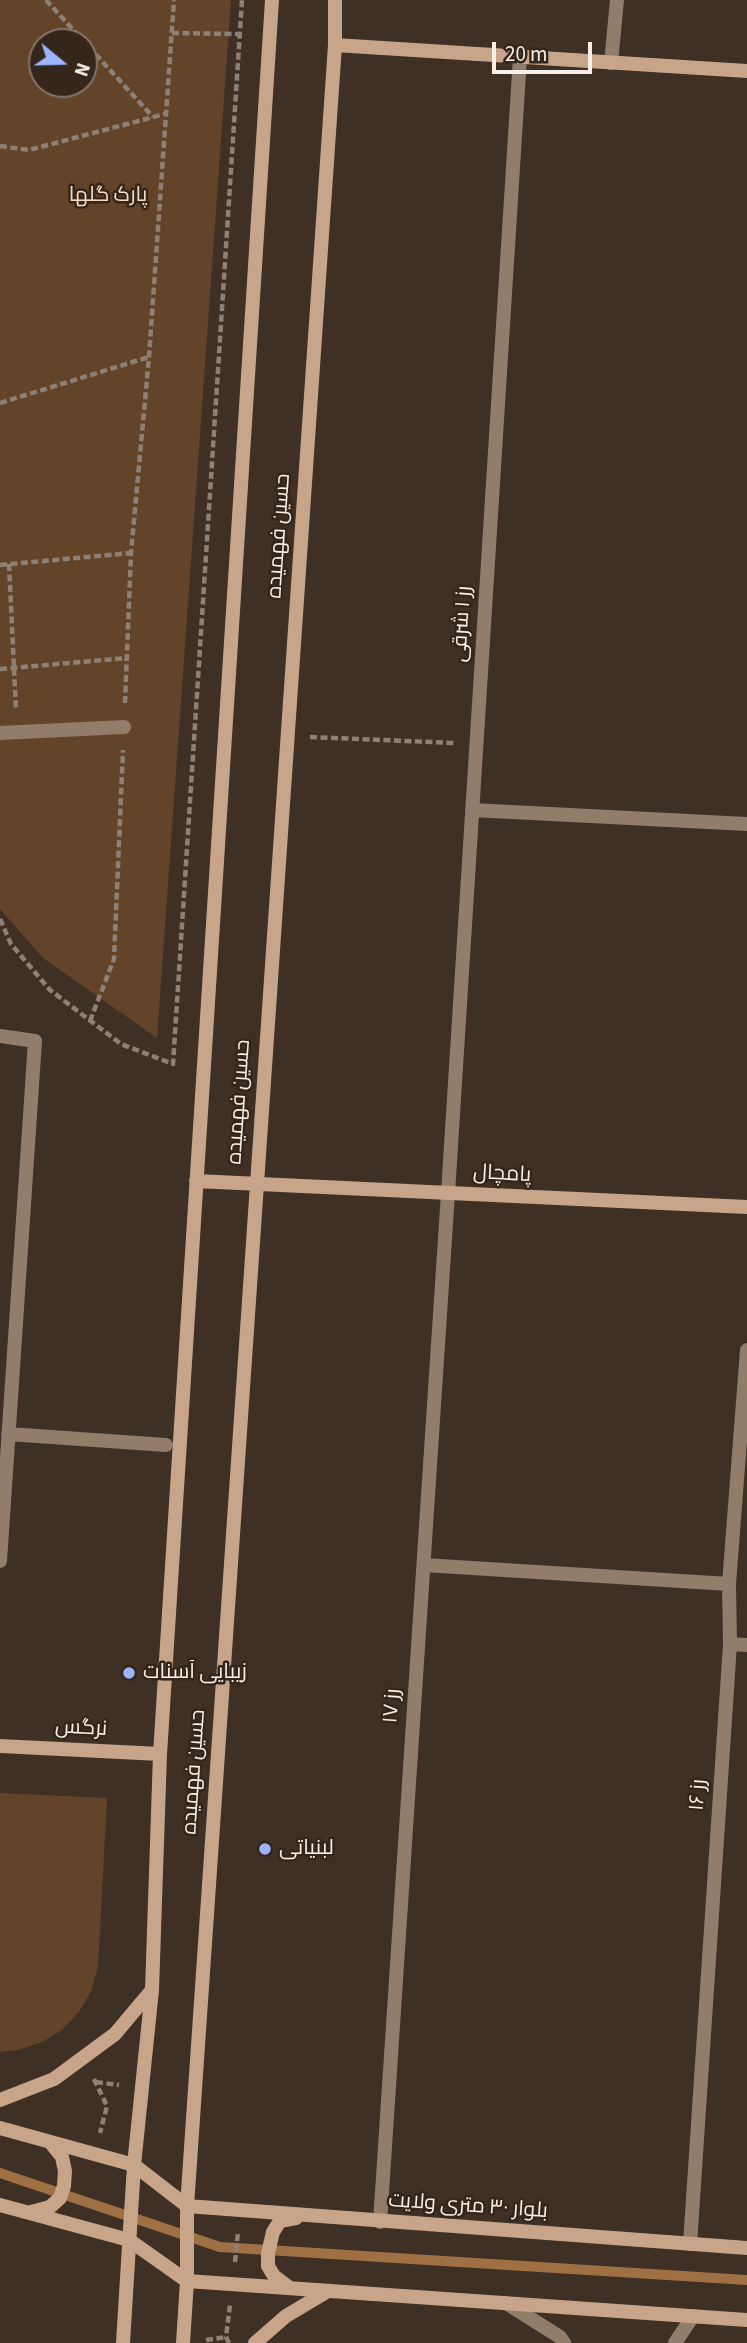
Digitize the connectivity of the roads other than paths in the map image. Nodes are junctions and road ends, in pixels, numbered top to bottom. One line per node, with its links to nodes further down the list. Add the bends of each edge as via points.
1 (272, 0): 13 (main road, حسین فهمیده)
2 (335, 0): 4 (main road, حسین فهمیده)
3 (617, 0): 6 (street)
4 (335, 45): 5 (main road); 14 (main road, حسین فهمیده)
5 (520, 57): 6 (main road); 10 (street, رز ۱ شرقی)
6 (611, 63): 7 (main road)
7 (747, 71)
8 (124, 727): 9 (street)
9 (0, 733)
10 (472, 810): 11 (street); 15 (street, رز ۱ شرقی)
11 (747, 824)
12 (0, 1036): 18 (street, via 35,1041)
13 (196, 1181): 14 (main road, پامچال); 27 (main road, حسین فهمیده)
14 (256, 1185): 15 (main road, پامچال); 34 (main road, حسین فهمیده)
15 (448, 1194): 16 (main road, پامچال); 22 (street, رز ۱۷)
16 (747, 1207)
17 (747, 1350): 23 (street, رز ۱۶)
18 (6, 1378): 19 (street)
19 (8, 1434): 20 (street); 21 (street)
20 (166, 1445)
21 (0, 1561)
22 (424, 1565): 23 (street); 37 (street, رز ۱۷)
23 (729, 1584): 24 (street, رز ۱۶)
24 (730, 1644): 25 (street); 39 (street, رز ۱۶)
25 (747, 1645)
26 (0, 1746): 27 (main road, نرگس)
27 (160, 1754): 28 (main road, حسین فهمیده)
28 (152, 1990): 29 (main road, via 114,2034 54,2080); 32 (main road, حسین فهمیده)
29 (0, 2100)
30 (0, 2128): 31 (main road)
31 (50, 2142): 32 (main road); 35 (main road, via 62,2157 64,2186 50,2207)
32 (134, 2165): 34 (main road); 38 (main road, حسین فهمیده)
33 (0, 2205): 35 (main road)
34 (187, 2206): 36 (main road, بلوار ۳۰ متری ولایت); 41 (main road, حسین فهمیده)
35 (30, 2213): 38 (main road)
36 (304, 2216): 37 (main road, بلوار ۳۰ متری ولایت); 42 (main road, via 280,2221 272,2232 268,2266)
37 (380, 2222): 39 (main road, بلوار ۳۰ متری ولایت)
38 (129, 2239): 41 (main road); 47 (main road)
39 (690, 2244): 40 (main road, بلوار ۳۰ متری ولایت)
40 (747, 2248)
41 (187, 2281): 42 (main road); 48 (main road)
42 (290, 2288): 43 (main road)
43 (329, 2291): 44 (main road); 49 (main road, via 286,2316)
44 (506, 2303): 45 (main road); 50 (street)
45 (693, 2316): 46 (main road); 51 (street)
46 (747, 2320)
47 (123, 2343)
48 (183, 2343)
49 (255, 2343)
50 (564, 2343)
51 (675, 2343)

